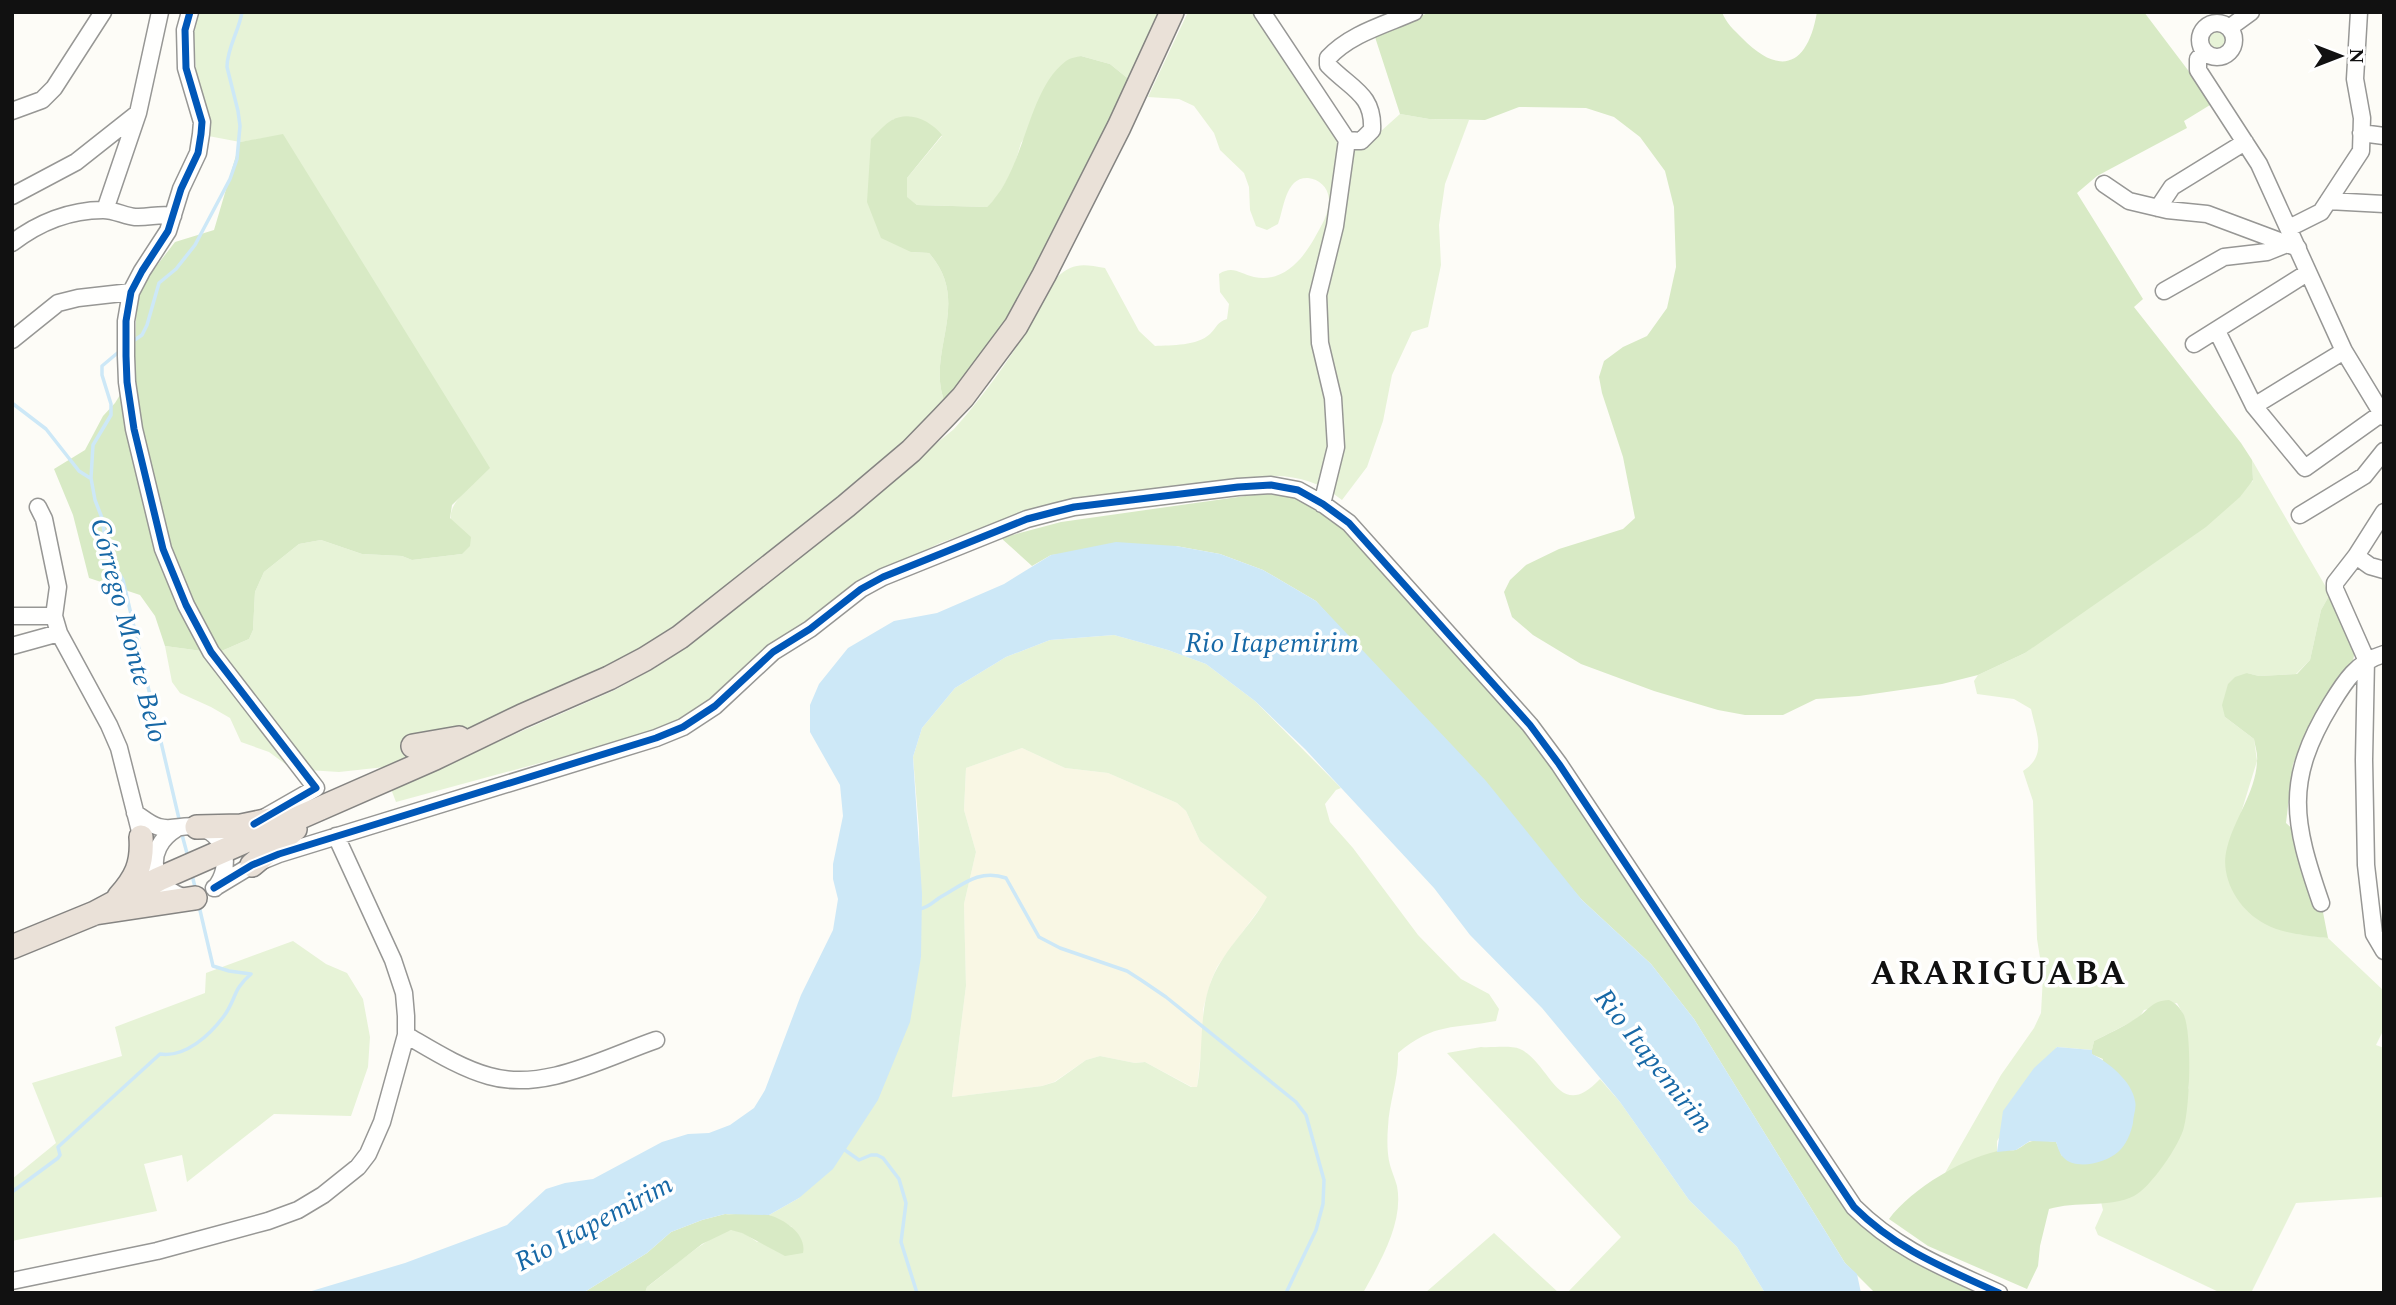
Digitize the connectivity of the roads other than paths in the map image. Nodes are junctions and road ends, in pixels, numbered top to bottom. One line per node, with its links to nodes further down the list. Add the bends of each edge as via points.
1 (103, 12): 11 (street, via 54,88 42,100)
2 (160, 12): 12 (street)
3 (190, 12): 23 (street, via 185,30 186,68 202,122 201,134)
4 (1172, 12): 48 (highway, via 1119,127 1016,326 950,411 855,498 680,637 609,678)
5 (1262, 12): 15 (street)
6 (1413, 12): 15 (street, via 1340,46 1328,58 1328,65 1368,101 1373,116 1372,130 1361,141)
7 (2251, 12): 9 (street)
8 (2359, 12): 13 (street, via 2355,79)
9 (2219, 21): 10 (street, via 2201,34); 10 (street, via 2234,39 2231,51 2217,58)
10 (2205, 52): 16 (street, via 2198,59 2198,70)
11 (12, 111)
12 (138, 113): 18 (street, via 76,162); 22 (street)
13 (2361, 133): 14 (street); 19 (street, via 2361,151)
14 (2384, 136)
15 (1347, 140): 36 (street, via 1335,226 1318,295 1320,343 1333,398 1336,447)
16 (2245, 142): 21 (street, via 2172,187); 24 (street)
17 (2104, 184): 21 (street, via 2129,201)
18 (12, 196)
19 (2328, 201): 20 (street); 24 (street)
20 (2384, 204)
21 (2158, 208): 24 (street, via 2207,214)
22 (105, 210): 23 (street, via 134,217); 25 (street, via 59,218 30,229)
23 (173, 216): 28 (street)
24 (2291, 240): 26 (street); 27 (street, via 2267,252 2224,257)
25 (12, 243)
26 (2307, 273): 29 (street); 32 (street)
27 (2164, 291)
28 (131, 292): 30 (street, via 58,303); 50 (street, via 126,321 127,382 163,549 211,652)
29 (2217, 331): 31 (street); 33 (street)
30 (12, 340)
31 (2194, 344)
32 (2344, 351): 33 (street); 34 (street)
33 (2253, 406): 34 (street, via 2305,468)
34 (2383, 415)
35 (2384, 451): 39 (street, via 2364,477)
36 (1322, 503): 53 (street, via 1298,490 1271,485 1074,508 1027,519 860,589 773,652 715,706 683,727); 66 (street, via 1349,523 1530,725 1854,1208 1905,1249)
37 (38, 507): 43 (street, via 58,587)
38 (2384, 512): 40 (street)
39 (2300, 515)
40 (2356, 556): 41 (street); 47 (street, via 2335,589)
41 (2384, 570)
42 (12, 615): 43 (street)
43 (54, 616): 44 (street)
44 (59, 633): 45 (street); 51 (street, via 109,725)
45 (12, 646)
46 (2384, 654): 47 (street)
47 (2366, 659): 59 (street, via 2343,683 2321,720 2297,788 2307,862); 62 (street, via 2366,864 2374,934)
48 (489, 732): 49 (highway); 50 (highway)
49 (413, 746)
50 (321, 796): 52 (highway, via 254,824); 55 (highway); 56 (highway)
51 (135, 813): 52 (street, via 154,826); 54 (street)
52 (187, 828): 55 (street, via 207,830); 57 (street, via 167,835 159,845 155,856)
53 (335, 836): 56 (street); 63 (street, via 393,960 404,993)
54 (141, 837): 57 (street); 60 (highway, via 138,872)
55 (232, 847): 56 (street); 57 (highway); 58 (street, via 225,871)
56 (265, 857): 58 (street)
57 (158, 876): 58 (street, via 176,895); 60 (highway)
58 (205, 893): 60 (highway)
59 (2321, 903)
60 (104, 909): 61 (highway)
61 (12, 947)
62 (2384, 951)
63 (406, 1035): 64 (street, via 469,1069 529,1082); 65 (street, via 382,1122 368,1154 323,1195 268,1221 158,1251)
64 (656, 1040)
65 (12, 1281)
66 (1999, 1293)

